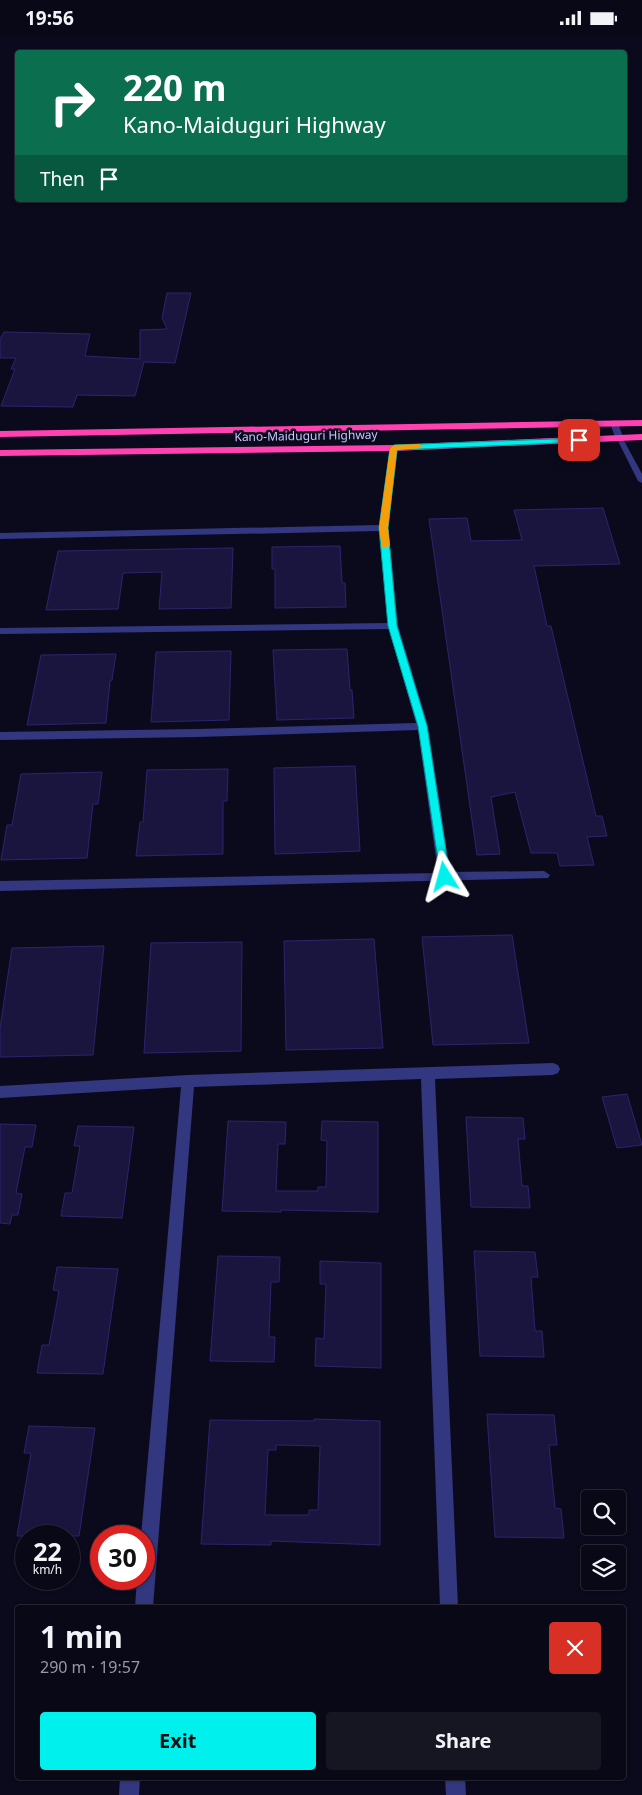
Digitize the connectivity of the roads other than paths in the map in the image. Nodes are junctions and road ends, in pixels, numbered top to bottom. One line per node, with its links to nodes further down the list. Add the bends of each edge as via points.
1 (614, 423): 2 (highway, Kano-Maiduguri Highway); 3 (highway, Kano-Maiduguri Highway); 4 (street)
2 (642, 423)
3 (0, 434)
4 (619, 437): 5 (highway, Kano-Maiduguri Highway); 6 (highway, Kano-Maiduguri Highway); 8 (lane)
5 (642, 437)
6 (394, 448): 7 (highway, Kano-Maiduguri Highway); 9 (street)
7 (0, 453)
8 (642, 481)
9 (384, 528): 10 (street); 11 (street)
10 (0, 536)
11 (393, 626): 12 (street); 13 (street)
12 (0, 631)
13 (422, 726): 14 (street); 16 (street)
14 (0, 736)
15 (544, 875): 16 (street)
16 (445, 877): 17 (street)
17 (0, 885)
18 (553, 1069): 19 (street)
19 (428, 1074): 20 (street); 23 (street)
20 (188, 1081): 21 (street); 22 (street)
21 (0, 1092)
22 (144, 1605)
23 (449, 1605)
24 (130, 1780): 26 (street)
25 (455, 1780): 27 (street)
26 (129, 1795)
27 (456, 1795)

